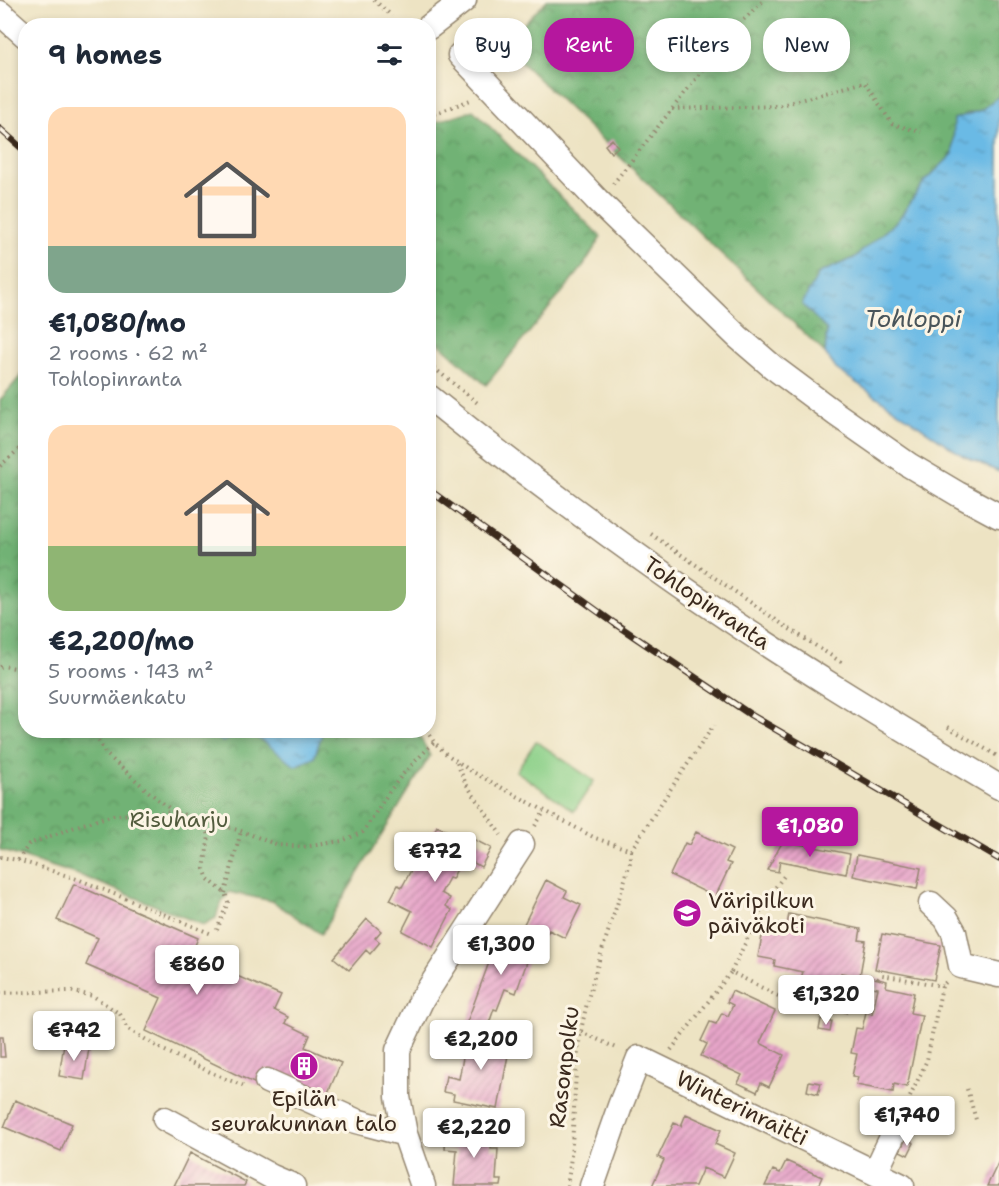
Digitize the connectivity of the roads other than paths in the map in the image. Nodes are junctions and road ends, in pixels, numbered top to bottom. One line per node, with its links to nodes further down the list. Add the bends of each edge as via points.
1 (464, 0): 3 (street)
2 (0, 13): 4 (street)
3 (436, 22)
4 (18, 29)
5 (476, 72): 7 (street, via 597,200 773,367 909,465)
6 (436, 402): 8 (street, Tohlopinranta, via 677,584 830,685)
7 (999, 516)
8 (999, 788)
9 (518, 850): 15 (street, via 421,1001 398,1050 398,1097)
10 (931, 904): 11 (street, via 954,932 961,966)
11 (999, 975)
12 (274, 1085): 15 (street, via 356,1121)
13 (902, 1116): 16 (street)
14 (165, 1119): 17 (street)
15 (405, 1134): 18 (street)
16 (875, 1173): 19 (street, Winterinraitti, via 649,1062 620,1106); 20 (street, Winterinraitti)
17 (293, 1186)
18 (423, 1186)
19 (592, 1186)
20 (902, 1186)

